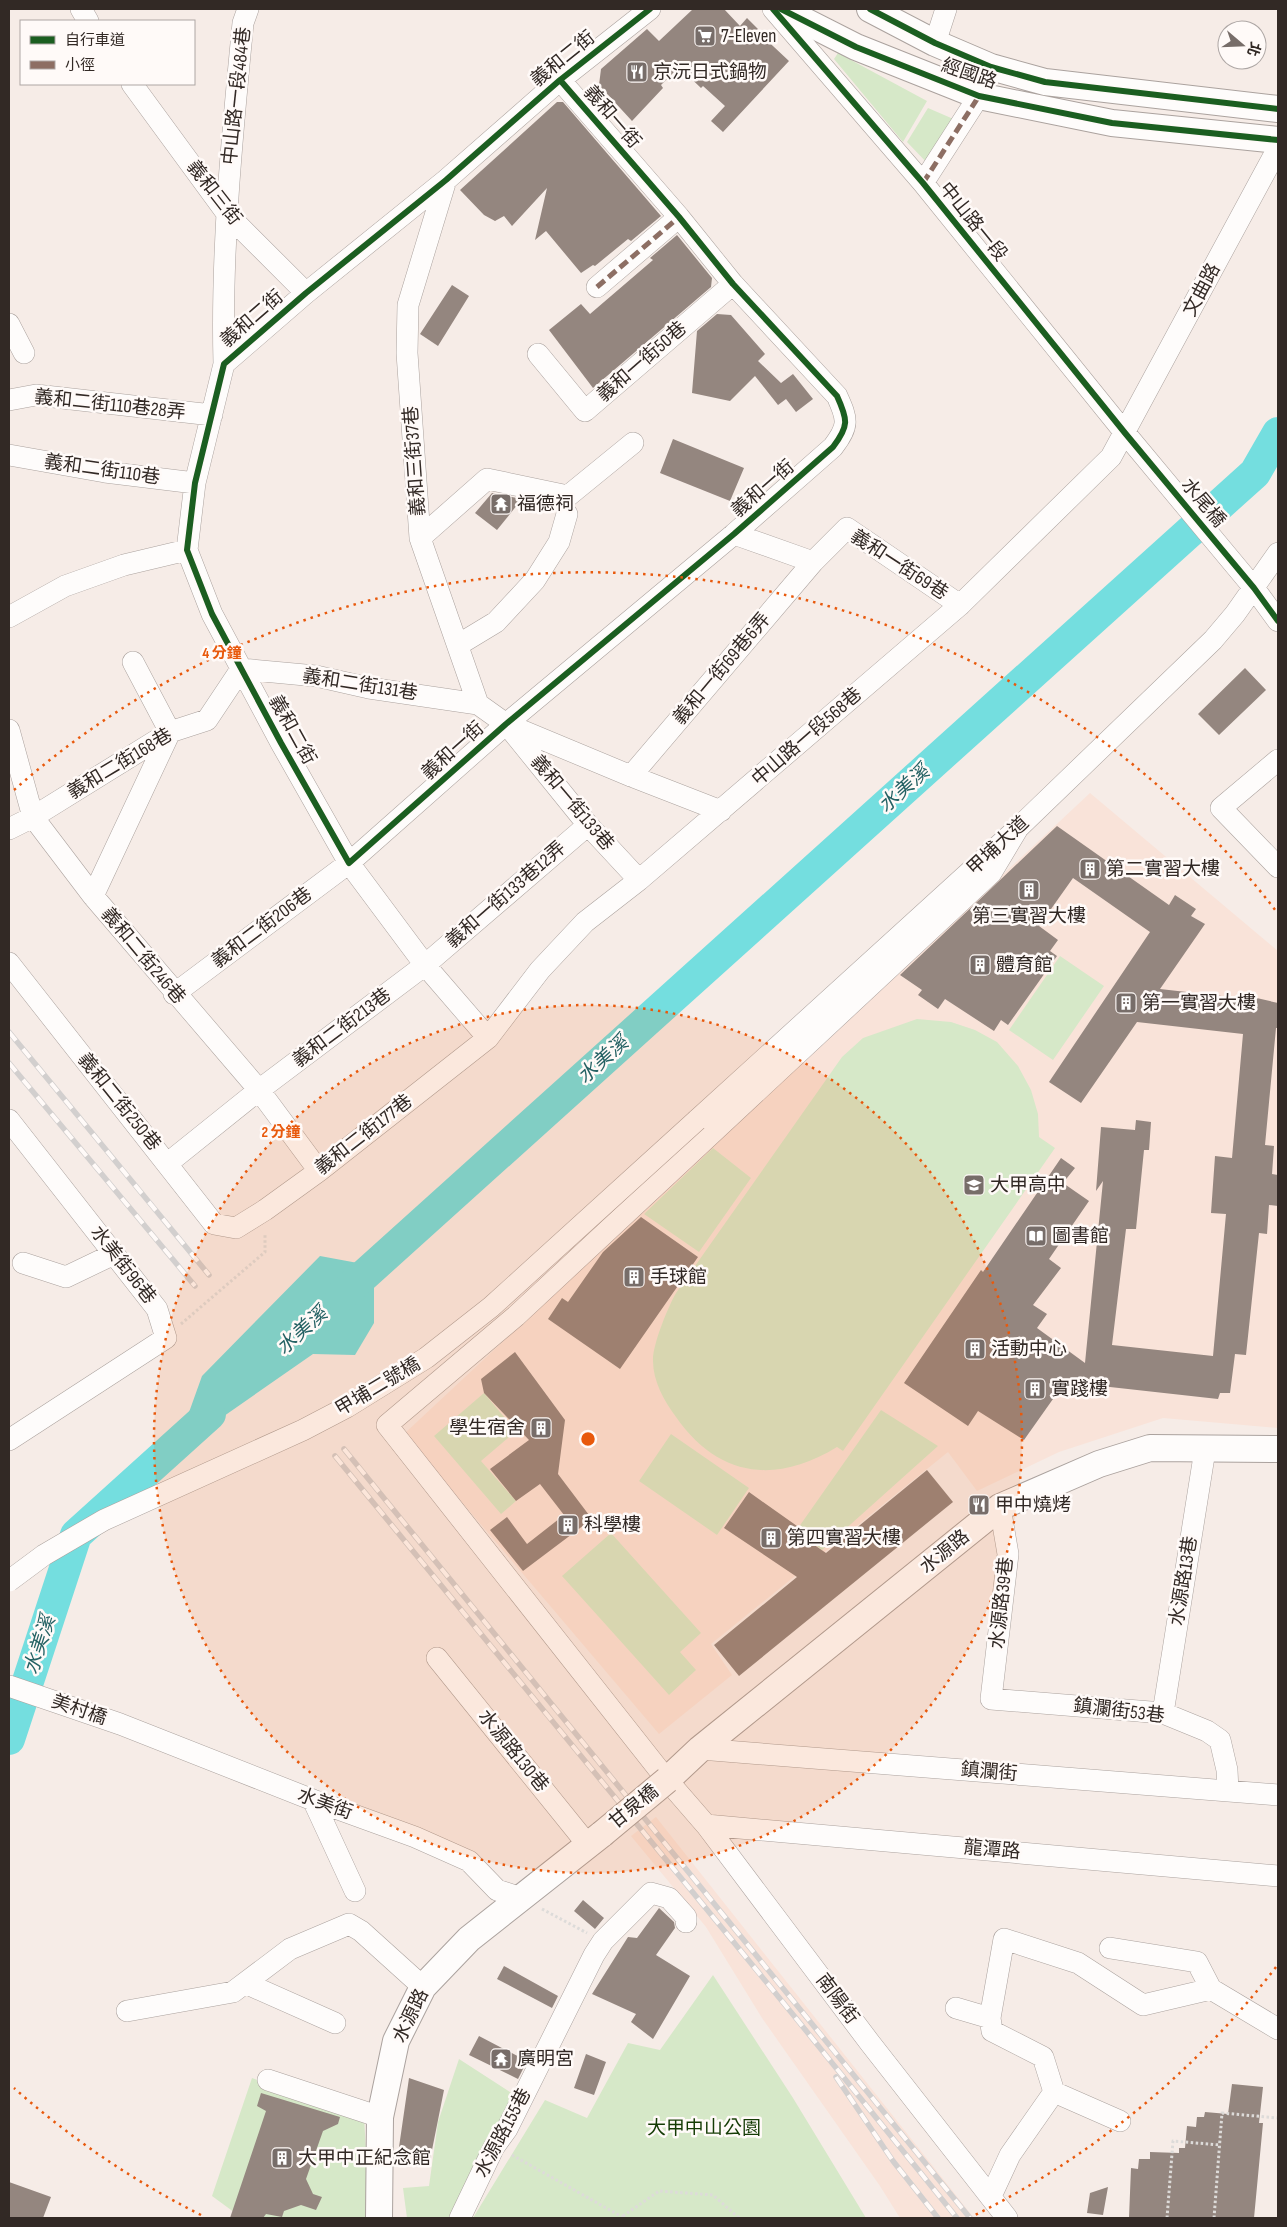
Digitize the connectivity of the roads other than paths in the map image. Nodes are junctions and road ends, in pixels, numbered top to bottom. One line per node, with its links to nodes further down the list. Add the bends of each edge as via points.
1 (81, 9): 8 (street)
2 (248, 9): 18 (street, 中山路一段484巷, via 243,23)
3 (650, 9): 10 (street, 義和二街)
4 (772, 9): 17 (street, 中山路一段)
5 (781, 9): 12 (main road, 經國路, via 856,47)
6 (870, 9): 9 (main road, 經國路)
7 (946, 9): 9 (street)
8 (87, 20)
9 (935, 43): 13 (main road, 經國路, via 991,67 1045,82)
10 (560, 80): 16 (street, 義和二街); 19 (street, 義和一街)
11 (133, 85): 18 (street, 義和三街)
12 (979, 96): 14 (main road, 經國路, via 1112,123); 17 (street)
13 (1278, 109)
14 (1278, 140)
15 (1278, 148): 29 (street, 文曲路)
16 (446, 180): 22 (street, 義和二街); 36 (street, 義和三街37巷, via 408,305 407,353)
17 (923, 184): 29 (street, 中山路一段)
18 (228, 216): 22 (street, 義和三街); 26 (street, 中山路一段484巷)
19 (680, 217): 20 (street, 義和一街); 21 (street)
20 (733, 284): 25 (street, 義和一街50巷, via 585,411); 35 (street, 義和一街, via 837,396 846,416 844,432 833,447)
21 (597, 287)
22 (306, 292): 26 (street, 義和二街)
23 (9, 324): 24 (street)
24 (24, 353)
25 (538, 354)
26 (224, 364): 28 (street, 義和二街)
27 (9, 400): 28 (street, 義和二街110巷28弄, via 36,395)
28 (212, 415): 33 (street, 義和二街)
29 (1125, 433): 32 (street, 中山路一段); 41 (street, 中山路一段568巷, via 1111,456)
30 (633, 443): 36 (street, via 568,496 487,479)
31 (9, 456): 33 (street, 義和二街110巷, via 104,472)
32 (1146, 459): 40 (street, 水尾橋)
33 (195, 482): 37 (street, 義和二街)
34 (567, 514): 44 (street, via 559,542 535,580 496,622)
35 (734, 534): 39 (street); 48 (street, 義和一街)
36 (420, 538): 44 (street, 義和三街37巷)
37 (187, 550): 42 (street, via 124,565 65,586); 46 (street, 義和二街, via 212,614)
38 (1278, 553): 40 (street, 甲埔大道)
39 (813, 562): 41 (street, 義和一街69巷, via 847,528); 52 (street, 義和一街69巷6弄)
40 (1254, 588): 43 (street); 56 (street, 甲埔大道, via 1213,640)
41 (960, 605): 53 (street, 中山路一段568巷)
42 (9, 616)
43 (1278, 621)
44 (458, 645): 47 (street, 義和三街37巷)
45 (133, 662): 50 (street)
46 (241, 669): 47 (street, 義和二街131巷, via 316,676 369,688); 50 (street, 義和二街168巷, via 207,720); 58 (street, 義和二街)
47 (478, 704): 48 (street)
48 (506, 724): 52 (street); 55 (street, 義和一街133巷); 58 (street, 義和一街)
49 (9, 730): 54 (street)
50 (170, 732): 54 (street, 義和二街168巷); 61 (street)
51 (1278, 760): 59 (street, via 1221,808)
52 (631, 776): 53 (street)
53 (721, 811): 60 (street, 中山路一段568巷)
54 (33, 817): 57 (street, 義和二街168巷); 61 (street, 義和二街246巷)
55 (588, 825): 60 (street, 義和一街133巷); 63 (street, 義和一街133巷12弄)
56 (1018, 828): 68 (street, 甲埔大道); 85 (street, 南陽街, via 984,880 516,1316 387,1425)
57 (9, 830)
58 (349, 863): 63 (street, 義和二街); 64 (street, 義和二街206巷)
59 (1278, 867)
60 (639, 880): 65 (street, 中山路一段568巷, via 585,922 540,970)
61 (93, 896): 64 (street, 義和二街246巷)
62 (9, 963): 69 (street, 義和二街250巷)
63 (425, 965): 65 (street, 義和二街); 66 (street, 義和二街213巷)
64 (174, 994): 66 (street, 義和二街246巷)
65 (488, 1038): 70 (street, 義和二街177巷)
66 (259, 1090): 69 (street, 義和二街213巷); 70 (street)
67 (9, 1120): 72 (street, 水美街96巷)
68 (698, 1120): 78 (street, 甲埔二號橋, bridge, via 491,1307 426,1358 348,1407 303,1430 104,1520)
69 (168, 1163): 71 (street, 義和二街250巷, via 214,1224)
70 (319, 1171): 71 (street, 義和二街177巷)
71 (236, 1228)
72 (114, 1254): 73 (street, via 66,1277); 74 (street, 水美街96巷, via 157,1309 166,1338)
73 (23, 1263)
74 (9, 1440)
75 (1278, 1449): 76 (main road, 水源路)
76 (1205, 1450): 77 (main road, 水源路, via 1150,1448 1099,1464); 82 (street, 水源路13巷)
77 (1000, 1507): 81 (street, 水源路39巷, via 1008,1554); 84 (main road, 水源路)
78 (9, 1580)
79 (437, 1658): 90 (street, 水源路130巷)
80 (9, 1686): 83 (street, 美村橋)
81 (991, 1698): 82 (street, 鎮瀾街53巷)
82 (1163, 1713): 86 (street, 鎮瀾街53巷, via 1208,1731 1220,1740)
83 (120, 1724): 88 (street, 水美街)
84 (700, 1749): 85 (main road, 水源路); 86 (street, 鎮瀾街)
85 (667, 1780): 89 (street, 南陽街); 90 (main road, 甘泉橋, bridge)
86 (1228, 1791): 87 (street, 鎮瀾街)
87 (1278, 1794)
88 (313, 1800): 92 (street); 93 (street, 水美街, via 415,1837 469,1861 496,1890)
89 (706, 1825): 91 (street, 龍潭路); 108 (street, 南陽街, via 870,2043)
90 (595, 1839): 93 (main road, 水源路)
91 (1278, 1876)
92 (355, 1891)
93 (521, 1898): 97 (main road, 水源路, via 470,1939)
94 (686, 1922): 110 (street, 水源路155巷, via 686,1917 669,1898 651,1893 603,1941 507,2129 494,2146)
95 (1110, 1948): 98 (street, via 1197,1962)
96 (245, 1983): 97 (street, via 290,1949 349,1924); 100 (street, via 233,1992); 102 (street)
97 (423, 1987): 106 (main road, 水源路, via 396,2041)
98 (1210, 1989): 101 (street, via 1143,2005 1078,1963 1004,1939); 103 (street)
99 (956, 2008): 101 (street)
100 (127, 2011)
101 (990, 2018): 105 (street, via 992,2031 1043,2057)
102 (335, 2023)
103 (1278, 2029)
104 (268, 2080): 106 (street)
105 (1054, 2092): 107 (street); 108 (street, via 1010,2155)
106 (380, 2117): 109 (main road, 水源路)
107 (1120, 2121)
108 (991, 2196): 111 (street, 南陽街)
109 (379, 2218)
110 (460, 2218)
111 (1007, 2218)

